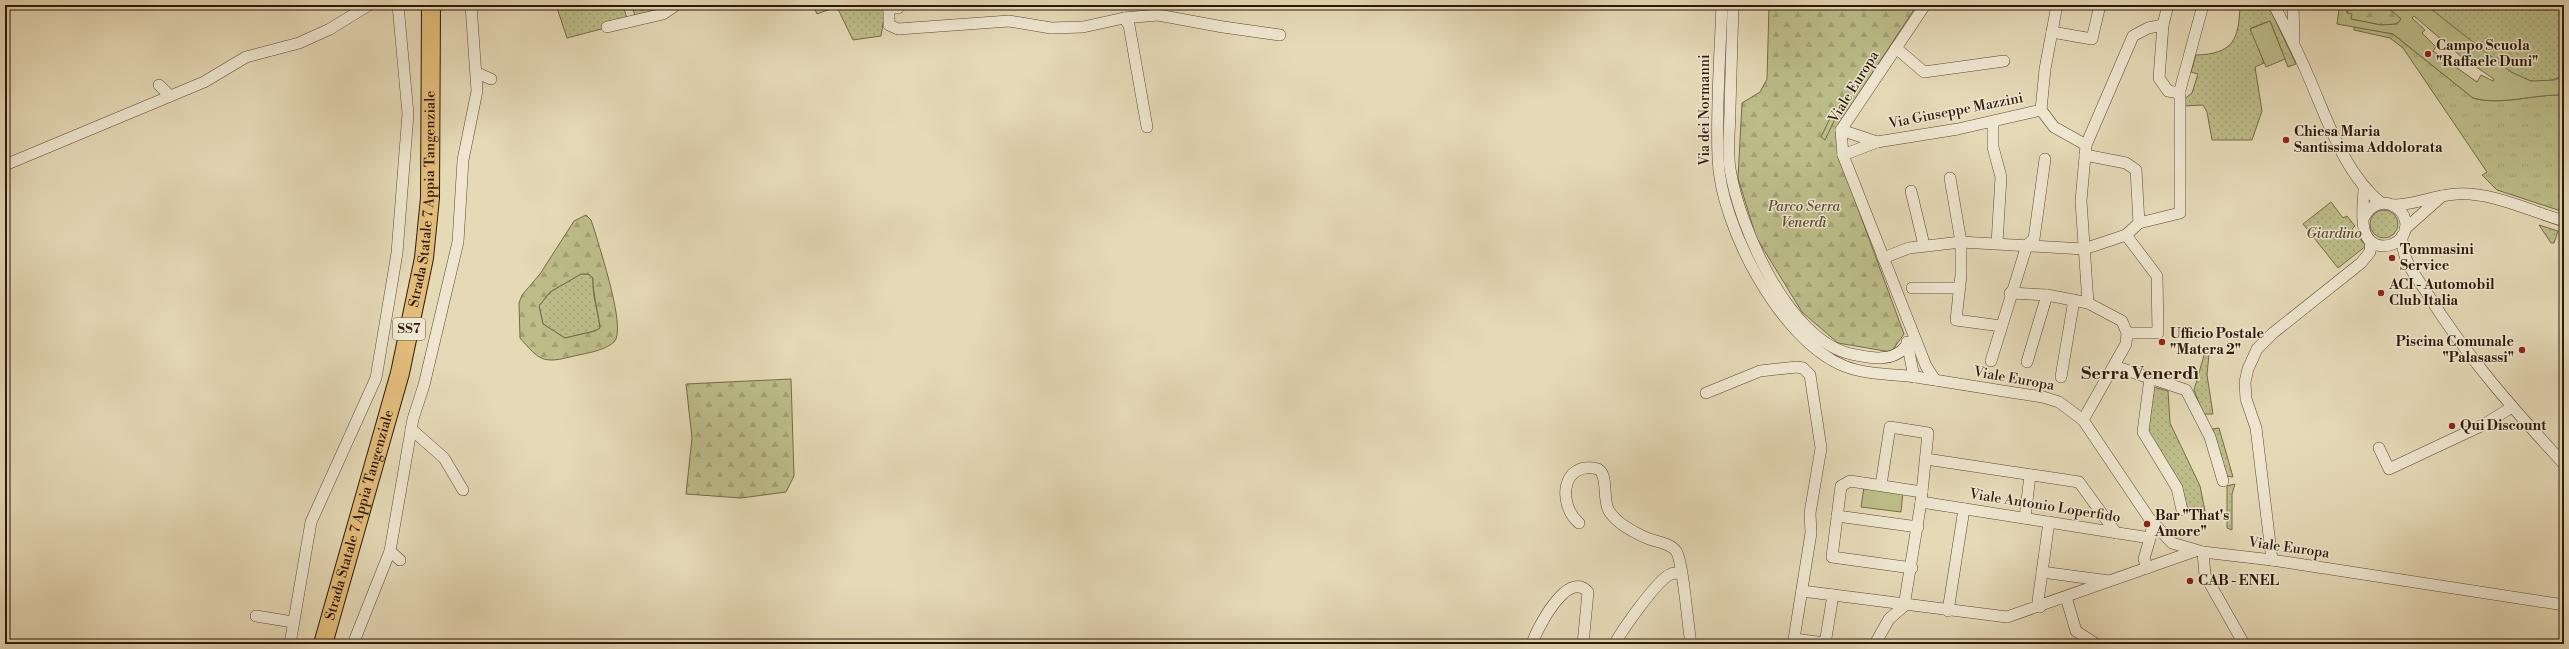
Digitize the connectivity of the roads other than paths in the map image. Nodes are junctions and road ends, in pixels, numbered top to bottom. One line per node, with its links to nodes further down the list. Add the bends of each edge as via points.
1 (369, 5): 28 (street, via 330,29 299,43 246,57 204,82)
2 (398, 5): 112 (street, via 408,114 397,253 376,378 311,522)
3 (431, 5): 115 (highway, Strada Statale 7 Appia Tangenziale / SS7, via 431,184 424,258 400,373)
4 (471, 5): 24 (street)
5 (676, 5): 18 (street, via 663,14)
6 (1722, 5): 69 (street, Via dei Normanni, via 1718,158 1722,188 1730,216 1753,267 1785,319 1810,346 1829,360 1846,367 1891,376)
7 (1733, 5): 65 (street, Via dei Normanni, via 1730,168 1745,224 1755,247 1782,296 1820,340 1839,351 1859,356 1892,358 1900,354)
8 (1925, 5): 22 (street, Viale Europa)
9 (2057, 5): 19 (street)
10 (2100, 5): 19 (street, via 2092,39)
11 (2168, 5): 17 (street)
12 (2203, 5): 27 (street)
13 (2274, 5): 21 (street)
14 (2293, 5): 21 (street)
15 (892, 7): 16 (street, via 887,20 891,28 945,30 1009,21 1046,27 1083,27)
16 (1124, 18): 20 (street, via 1158,15 1253,34); 31 (street, via 1129,25)
17 (2163, 25): 27 (street, via 2159,78 2168,91); 34 (street, via 2148,28 2133,36)
18 (607, 27)
19 (2052, 32): 29 (street)
20 (1280, 34)
21 (2294, 42): 39 (street, via 2335,138)
22 (1896, 48): 23 (street, via 1924,72); 32 (street, Viale Europa)
23 (2004, 60)
24 (477, 74): 25 (street); 76 (street, via 478,100 464,160 458,242)
25 (491, 79)
26 (159, 86): 28 (street)
27 (2180, 93): 46 (street, via 2180,213)
28 (170, 96): 37 (street, via 76,140)
29 (2041, 110): 30 (street, Via Giuseppe Mazzini); 34 (street, via 2054,127)
30 (1993, 122): 33 (street, Via Giuseppe Mazzini); 51 (street, via 1992,147 2001,177)
31 (1147, 127)
32 (1841, 130): 33 (street); 35 (street, Viale Europa)
33 (1877, 142): 35 (street, Via Giuseppe Mazzini)
34 (2086, 150): 46 (street, via 2126,163 2136,170); 54 (street, via 2081,201)
35 (1842, 154): 55 (street, Viale Europa)
36 (2045, 159): 53 (street, via 2034,239)
37 (5, 166)
38 (1950, 178): 49 (street)
39 (2364, 187): 42 (street); 44 (street)
40 (1911, 191): 52 (street)
41 (2442, 196): 43 (street); 45 (street, via 2481,195); 47 (street)
42 (2381, 203): 43 (street); 44 (street, via 2371,207)
43 (2393, 205): 47 (street, via 2404,215)
44 (2364, 217): 50 (street, via 2364,232)
45 (2564, 221)
46 (2139, 223): 48 (street)
47 (2404, 233): 50 (street, via 2392,245); 74 (street, via 2404,256 2450,331)
48 (2126, 235): 54 (street); 64 (street, via 2157,276 2158,333)
49 (1961, 242): 51 (street); 52 (street); 57 (street)
50 (2371, 242): 98 (street, via 2370,252 2361,263 2273,333 2257,349 2248,369 2245,382 2246,399 2256,428)
51 (1997, 244): 53 (street)
52 (1924, 245): 55 (street)
53 (2027, 245): 54 (street); 58 (street)
54 (2084, 249): 61 (street)
55 (1883, 258): 62 (street, Viale Europa)
56 (1912, 288): 57 (street)
57 (1960, 288): 63 (street, via 1956,320)
58 (2010, 293): 59 (street); 63 (street)
59 (2047, 295): 60 (street); 67 (street)
60 (2074, 300): 61 (street); 70 (street)
61 (2088, 303): 64 (street, via 2122,321)
62 (1910, 326): 65 (street); 72 (street, Viale Europa, via 1926,366)
63 (2001, 326): 66 (street)
64 (2127, 333): 68 (street, via 2126,344)
65 (1906, 346): 69 (street)
66 (1991, 361)
67 (2027, 362)
68 (2114, 366): 71 (street); 75 (street)
69 (1914, 377): 72 (street, Via dei Normanni)
70 (2061, 377)
71 (2150, 378): 81 (street, via 2186,390 2210,437); 86 (street, via 2143,432 2177,488)
72 (1936, 380): 75 (street, Viale Europa, via 2045,398 2059,402)
73 (1706, 394): 104 (street, via 1760,371 1797,367 1803,368 1810,375 1821,448 1810,513 1811,533)
74 (2512, 407): 77 (street, via 2485,424 2389,469); 79 (street)
75 (2083, 420): 91 (street, Viale Europa)
76 (411, 429): 83 (street, via 444,458); 95 (street)
77 (2379, 448)
78 (1926, 459): 80 (street); 82 (street, via 1928,433 1890,427); 84 (street)
79 (2564, 464)
80 (2030, 475): 88 (street); 93 (street, via 2079,482)
81 (2223, 481)
82 (1881, 485): 84 (street, Viale Antonio Loperfido); 87 (street, Viale Antonio Loperfido, via 1850,481 1841,486)
83 (463, 490)
84 (1922, 497): 85 (street, Viale Antonio Loperfido); 92 (street)
85 (1964, 509): 88 (street, Viale Antonio Loperfido); 110 (street)
86 (2182, 510)
87 (1837, 516): 92 (street); 99 (street, Viale Antonio Loperfido, via 1832,557)
88 (2025, 518): 89 (street, Viale Antonio Loperfido)
89 (2049, 522): 93 (street, Viale Antonio Loperfido); 101 (street)
90 (1579, 523): 102 (street, via 1568,508 1566,481 1579,470 1598,468 1603,474 1605,498 1610,512 1638,534 1676,550)
91 (2153, 524): 94 (street); 96 (street, Viale Europa, via 2172,543)
92 (1918, 527): 99 (street)
93 (2116, 533): 94 (street, Viale Antonio Loperfido)
94 (2150, 538): 100 (street, via 2144,559)
95 (390, 551): 97 (street); 116 (street)
96 (2199, 552): 98 (street, Viale Europa); 100 (street); 124 (street, via 2205,575)
97 (400, 560)
98 (2272, 560): 107 (street, Viale Europa)
99 (1912, 568): 108 (street)
100 (2147, 568): 103 (street)
101 (2042, 572): 103 (street); 109 (street, via 2038,602)
102 (1681, 574): 119 (street, via 1674,573 1665,578 1622,631); 120 (street)
103 (2112, 581): 106 (street)
104 (1802, 591): 105 (street); 113 (street)
105 (1833, 596): 108 (street); 121 (street)
106 (2066, 597): 109 (street); 123 (street, via 2076,631)
107 (2564, 605)
108 (1904, 606): 110 (street); 122 (street, via 1888,619)
109 (2040, 607): 110 (street, via 2007,617)
110 (1948, 611)
111 (256, 616): 112 (street)
112 (293, 622): 114 (street)
113 (1794, 641): 121 (street)
114 (290, 644)
115 (323, 644)
116 (353, 644)
117 (1532, 644): 118 (street, via 1559,597 1568,589 1577,587 1588,592)
118 (1583, 644)
119 (1615, 644)
120 (1691, 644)
121 (1825, 644)
122 (1875, 644)
123 (2096, 644)
124 (2244, 644)

